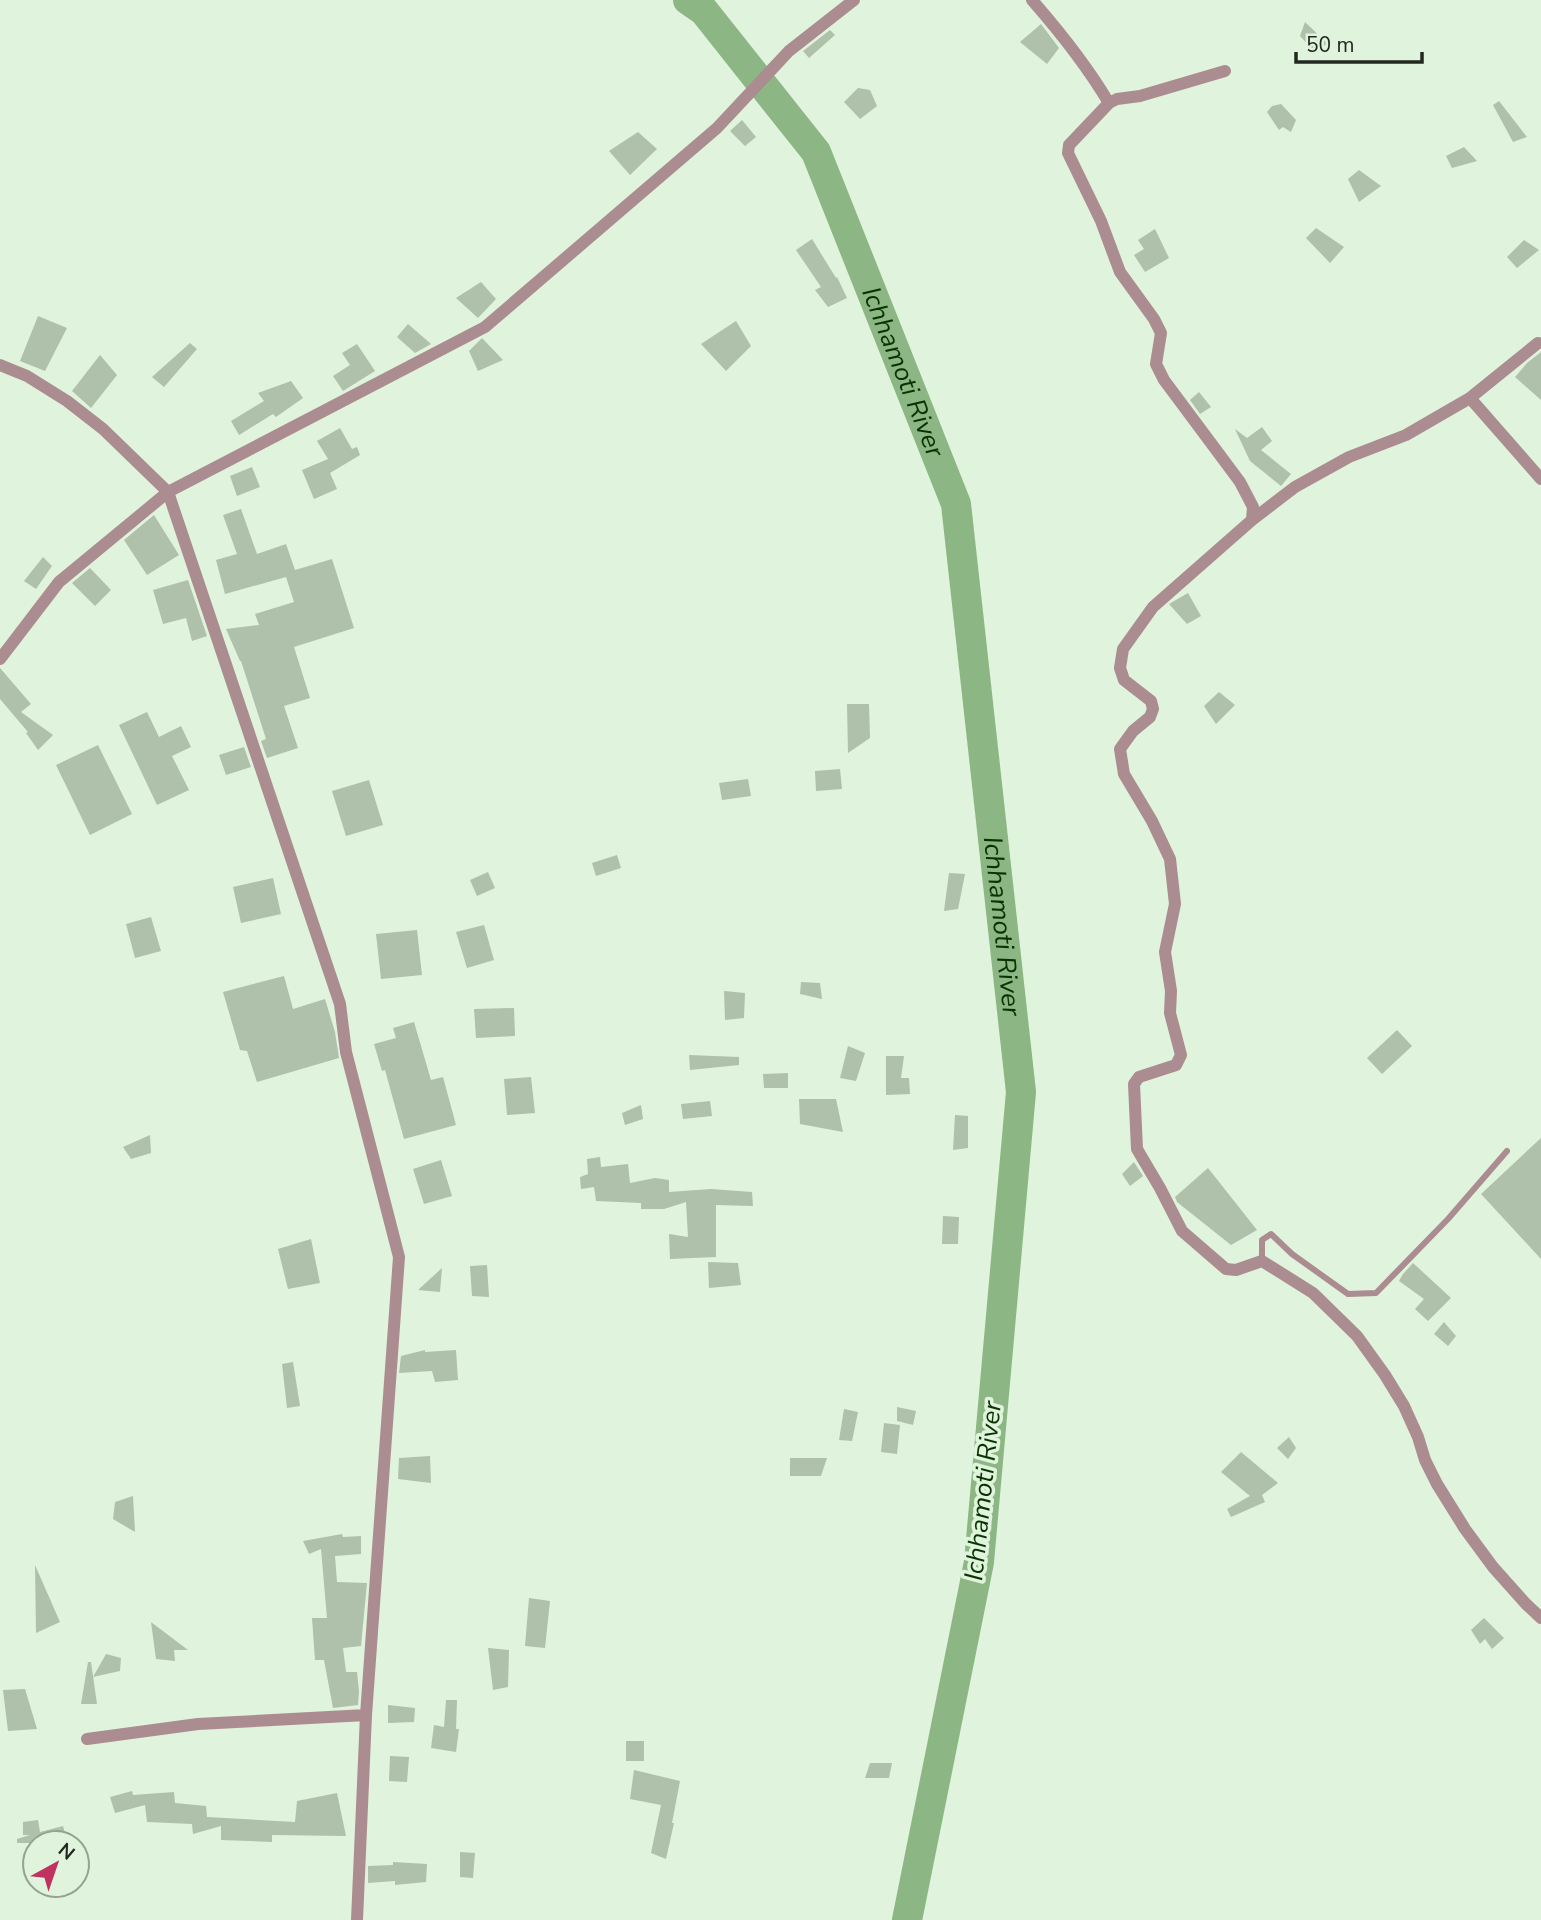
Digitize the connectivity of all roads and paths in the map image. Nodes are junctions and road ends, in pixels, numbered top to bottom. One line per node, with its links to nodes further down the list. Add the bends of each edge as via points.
1 (854, 0): 9 (street, via 789,51 717,128 485,327)
2 (1032, 0): 4 (street)
3 (1225, 71): 4 (street)
4 (1110, 103): 10 (street, via 1069,145 1068,153 1120,272 1161,333 1156,363 1164,380 1240,482 1253,508)
5 (1538, 343): 7 (street)
6 (0, 365): 9 (street, via 67,401)
7 (1471, 398): 8 (street); 10 (street, via 1406,435 1349,457 1295,487)
8 (1541, 479)
9 (169, 492): 11 (street, via 59,582); 15 (street, via 340,1004 346,1052 399,1256)
10 (1252, 520): 13 (street, via 1153,607 1123,649 1119,668 1124,680 1151,701 1153,709 1121,749 1124,774 1170,859 1175,904 1165,953 1170,1013 1181,1055 1176,1065 1139,1077 1134,1084 1137,1149 1182,1231 1226,1269)
11 (0, 659)
12 (1507, 1151): 13 (lane, via 1376,1293 1348,1294 1271,1234 1262,1240)
13 (1262, 1261): 14 (street, via 1313,1293 1357,1336 1404,1406 1425,1460 1465,1529)
14 (1541, 1618)
15 (366, 1715): 16 (street, via 198,1724); 17 (street)
16 (87, 1739)
17 (358, 1920)

